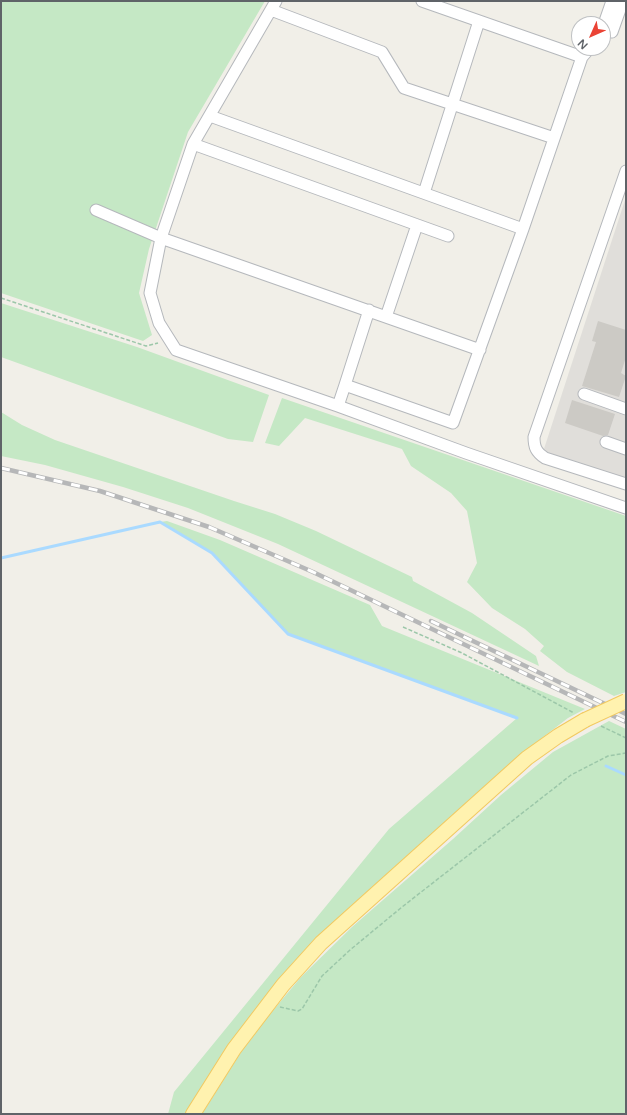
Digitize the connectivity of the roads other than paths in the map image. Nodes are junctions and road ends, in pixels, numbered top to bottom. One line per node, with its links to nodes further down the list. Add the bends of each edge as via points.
1 (422, 1): 6 (street)
2 (612, 1): 5 (street)
3 (623, 1): 7 (street)
4 (273, 5): 9 (street, via 382,52 404,88); 10 (street)
5 (609, 16)
6 (479, 21): 8 (street); 9 (street)
7 (611, 22)
8 (582, 58): 11 (street)
9 (452, 104): 11 (street); 14 (street)
10 (210, 116): 12 (street); 14 (street)
11 (554, 138): 17 (street)
12 (194, 144): 16 (street); 19 (street)
13 (626, 172): 29 (street, via 534,442 538,454 544,458)
14 (424, 193): 17 (street)
15 (96, 210): 19 (street)
16 (417, 225): 18 (street); 21 (street)
17 (523, 229): 22 (street)
18 (448, 236)
19 (161, 238): 20 (street); 25 (street, via 150,293 159,323 176,350)
20 (369, 310): 21 (street); 23 (street)
21 (386, 317): 22 (street)
22 (480, 350): 23 (street, via 453,422)
23 (345, 385): 25 (street)
24 (584, 394): 26 (street)
25 (338, 406): 30 (street)
26 (626, 409)
27 (606, 442): 28 (street)
28 (626, 449)
29 (626, 484)
30 (626, 508)
31 (626, 701): 32 (main road, bridge, via 580,716 558,736 527,758 322,943 283,985 234,1049)
32 (193, 1114)

